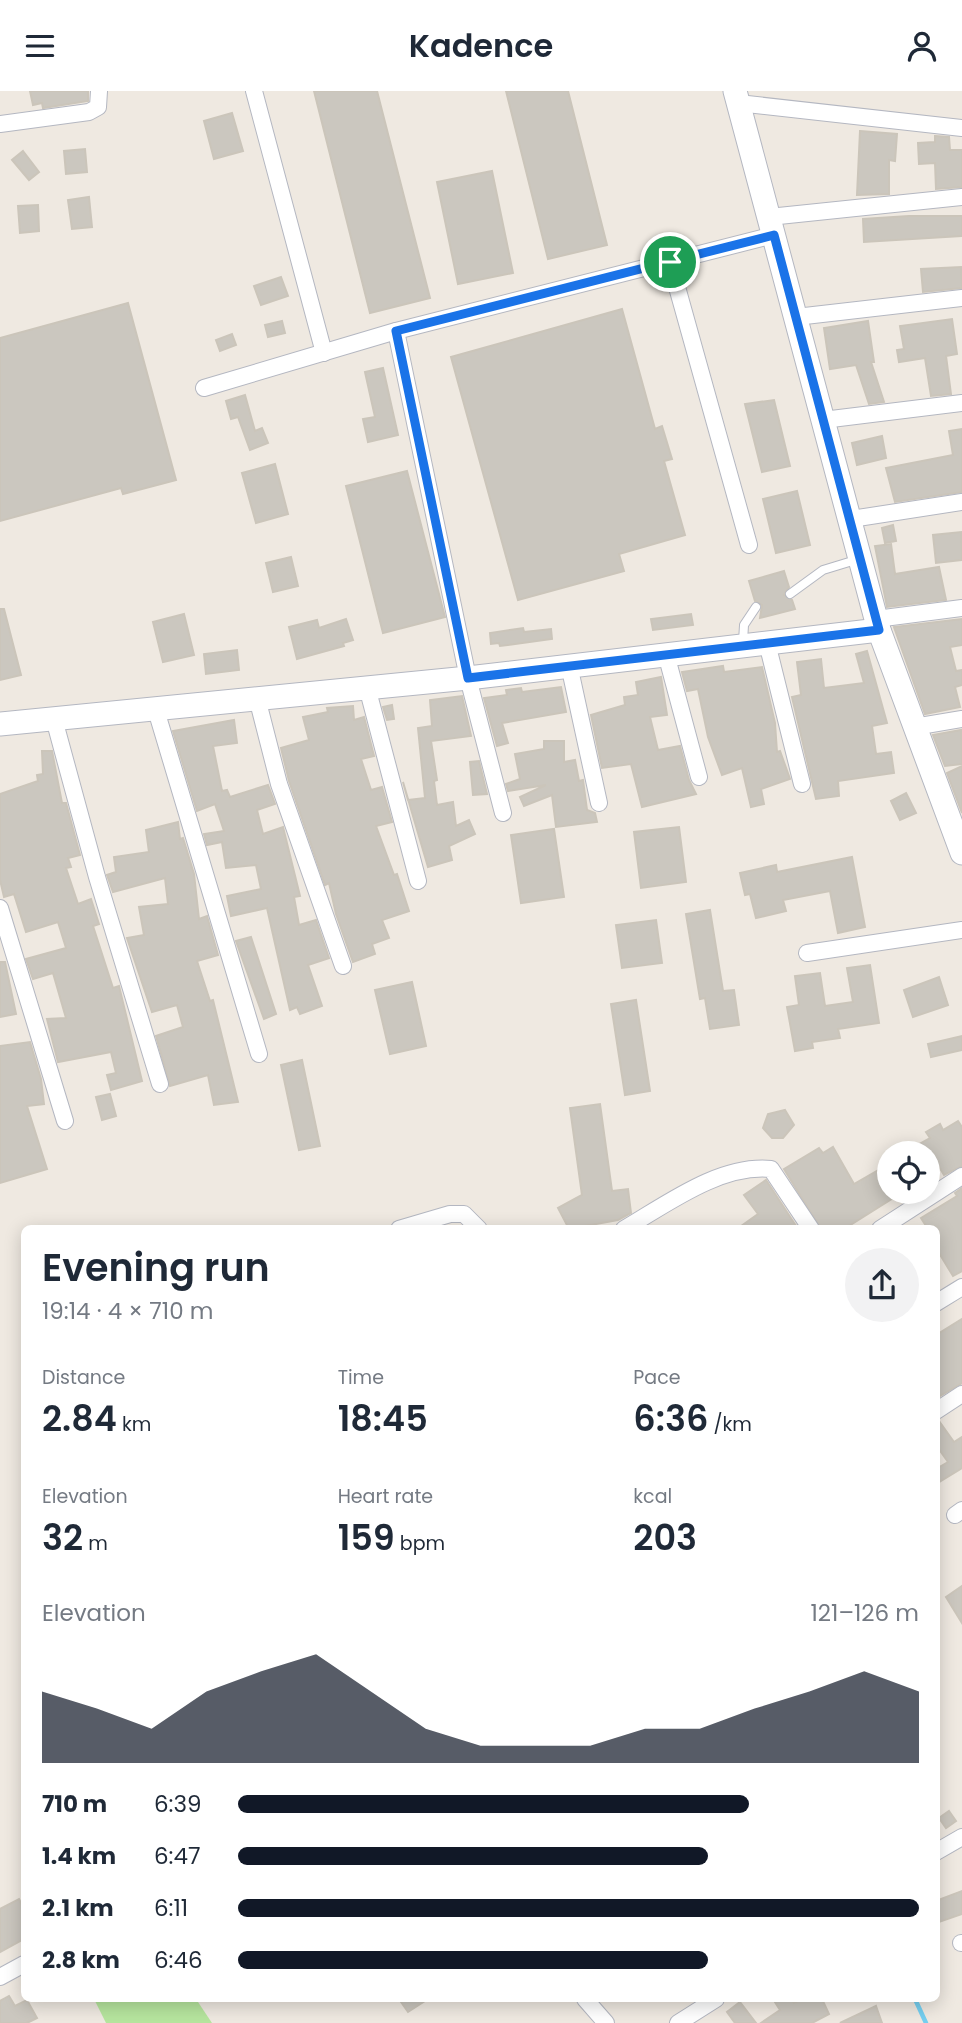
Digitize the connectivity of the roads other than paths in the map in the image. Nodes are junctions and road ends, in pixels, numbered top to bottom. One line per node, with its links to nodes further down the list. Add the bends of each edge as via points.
1 (99, 91): 4 (street, via 98,107 89,111)
2 (254, 91): 12 (street)
3 (737, 97): 5 (street); 7 (street)
4 (0, 124)
5 (962, 128)
6 (962, 197): 7 (street)
7 (772, 226): 8 (street); 10 (street)
8 (670, 262): 11 (street); 18 (street)
9 (962, 298): 10 (street)
10 (796, 317): 15 (street)
11 (396, 331): 12 (street); 28 (street)
12 (324, 353): 13 (street)
13 (204, 388)
14 (962, 403): 15 (street)
15 (823, 420): 17 (street)
16 (962, 502): 17 (street)
17 (851, 519): 19 (street)
18 (749, 545)
19 (860, 558): 20 (lane, via 823,570); 23 (street)
20 (790, 594)
21 (756, 607): 25 (lane, via 744,625)
22 (962, 608): 23 (street)
23 (877, 624): 24 (street); 35 (street)
24 (767, 643): 25 (street); 37 (street)
25 (743, 645): 26 (street)
26 (666, 654): 27 (street); 36 (street)
27 (569, 665): 28 (street); 38 (street)
28 (468, 678): 29 (street); 39 (street)
29 (367, 687): 30 (street); 41 (street)
30 (257, 698): 31 (street); 45 (street, via 279,784)
31 (156, 710): 32 (street); 46 (street)
32 (54, 719): 34 (street); 47 (street)
33 (962, 719): 35 (street)
34 (0, 724)
35 (914, 727): 40 (street)
36 (699, 777)
37 (802, 784)
38 (599, 803)
39 (503, 813)
40 (959, 838)
41 (418, 881)
42 (0, 908): 48 (street)
43 (962, 930): 44 (street)
44 (807, 953)
45 (342, 966)
46 (259, 1053)
47 (160, 1084)
48 (65, 1121)
49 (962, 1176): 54 (street)
50 (413, 1225): 51 (street, via 450,1214 464,1214)
51 (475, 1225)
52 (631, 1225): 53 (street, via 696,1188 755,1168 771,1169)
53 (808, 1225)
54 (886, 1225)
55 (962, 1287): 56 (street)
56 (940, 1301)
57 (962, 1394): 58 (street)
58 (940, 1408)
59 (962, 1837): 60 (street)
60 (940, 1849)
61 (21, 1966): 62 (street)
62 (0, 1977)
63 (588, 2002): 65 (street)
64 (711, 2002): 66 (street)
65 (606, 2023)
66 (678, 2023)

